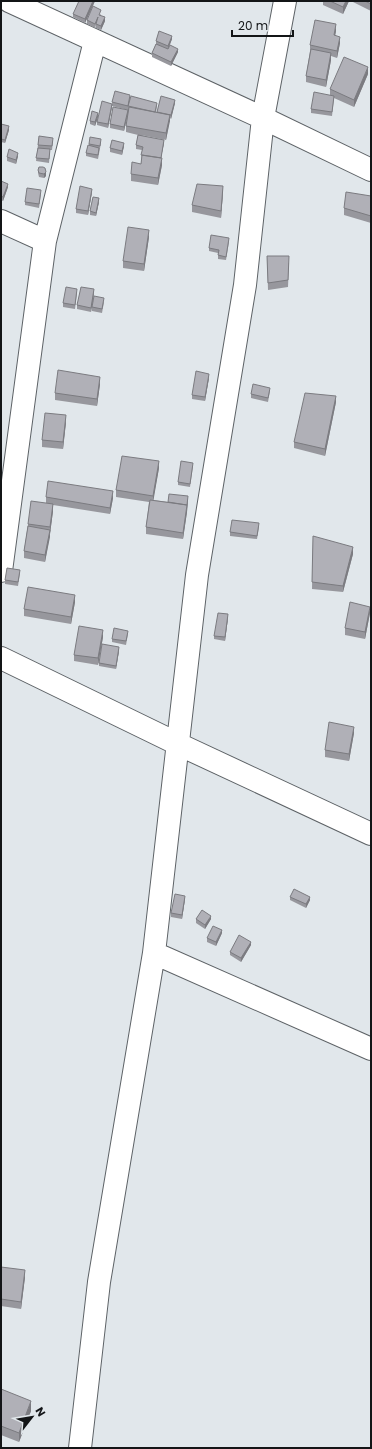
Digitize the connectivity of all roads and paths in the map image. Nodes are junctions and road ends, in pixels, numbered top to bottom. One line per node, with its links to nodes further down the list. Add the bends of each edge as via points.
1 (9, 1): 3 (street)
2 (285, 1): 4 (street)
3 (96, 41): 4 (street); 7 (street)
4 (262, 118): 5 (street); 10 (street, via 245,285 197,575)
5 (371, 170)
6 (1, 221): 7 (street)
7 (45, 241): 8 (street)
8 (1, 571)
9 (1, 658): 10 (street)
10 (178, 744): 11 (street); 12 (street)
11 (371, 834)
12 (154, 953): 13 (street); 14 (street, via 99,1282)
13 (371, 1050)
14 (80, 1448)

